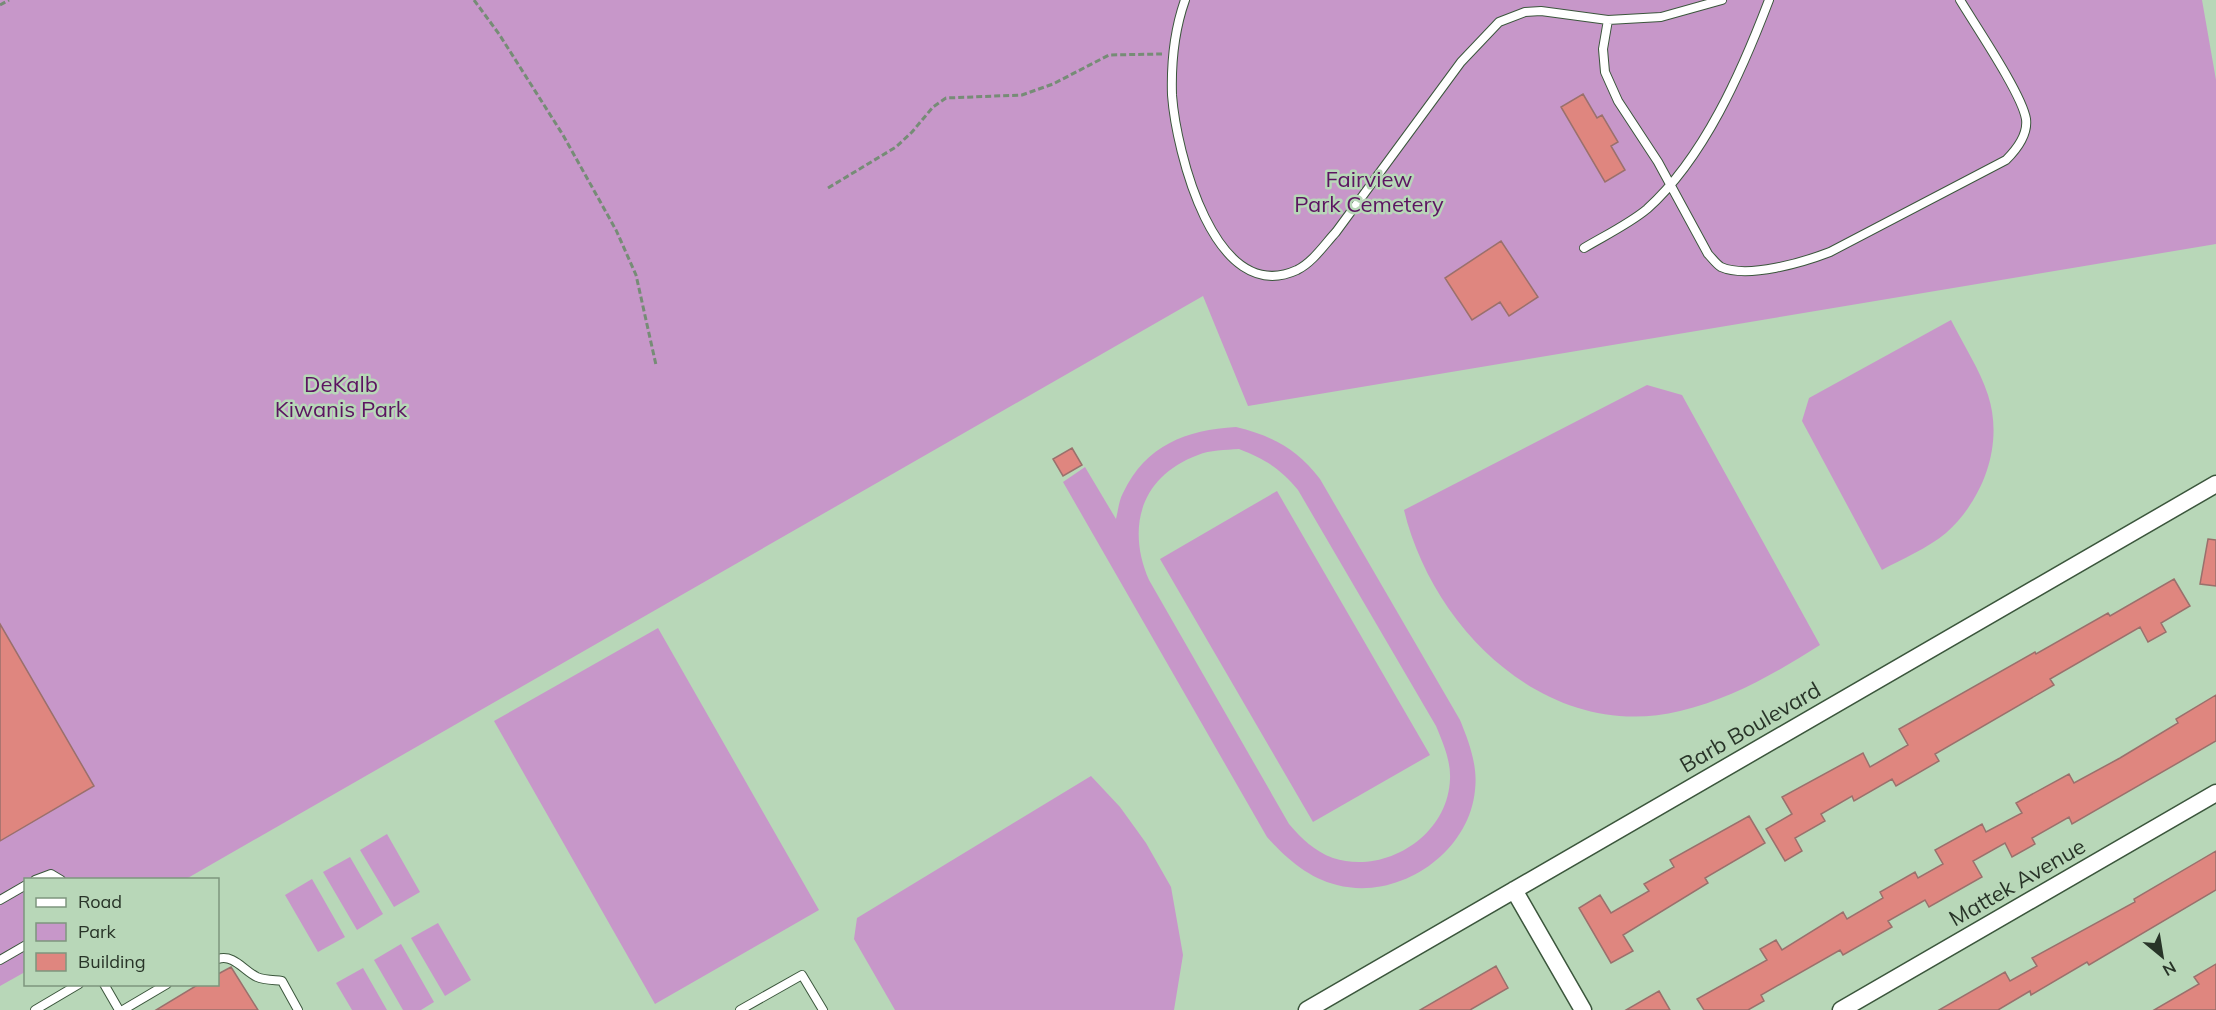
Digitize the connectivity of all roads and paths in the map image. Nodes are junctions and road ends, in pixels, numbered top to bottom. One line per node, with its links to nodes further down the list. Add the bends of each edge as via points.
1 (9, 0): 7 (path)
2 (474, 0): 13 (path, via 563,135 616,230 636,275)
3 (1185, 0): 9 (lane)
4 (1722, 0): 8 (lane, via 1661,17)
5 (1769, 0): 10 (lane, via 1711,125)
6 (1960, 0): 10 (lane, via 2026,120 2023,137 2006,160 1830,252 1808,261 1742,272 1719,266 1708,254)
7 (0, 5)
8 (1608, 20): 9 (lane, via 1542,10 1499,22 1461,62 1336,232 1306,265 1283,275 1261,275 1237,264 1210,226 1182,154 1172,95); 10 (lane, via 1603,49 1605,72 1618,101)
9 (1173, 53): 11 (path, via 1109,55 1022,95 946,98 896,147)
10 (1670, 185): 12 (lane, via 1645,211)
11 (828, 188)
12 (1584, 248)
13 (656, 365)
14 (2216, 484): 19 (street, Barb Boulevard)
15 (2216, 793): 34 (street, Mattek Avenue)
16 (38, 878): 17 (lane, via 51,874)
17 (59, 878)
18 (24, 886): 20 (lane)
19 (1514, 890): 32 (street, Barb Boulevard); 33 (street)
20 (0, 900)
21 (24, 946): 23 (lane)
22 (219, 959): 29 (lane, via 238,963 258,978 282,981)
23 (0, 960)
24 (76, 986): 27 (lane)
25 (105, 986): 28 (lane)
26 (163, 986): 28 (lane)
27 (35, 1010)
28 (121, 1010)
29 (298, 1010)
30 (740, 1010): 31 (lane, via 802,975)
31 (823, 1010)
32 (1307, 1010)
33 (1583, 1010)
34 (1841, 1010)

